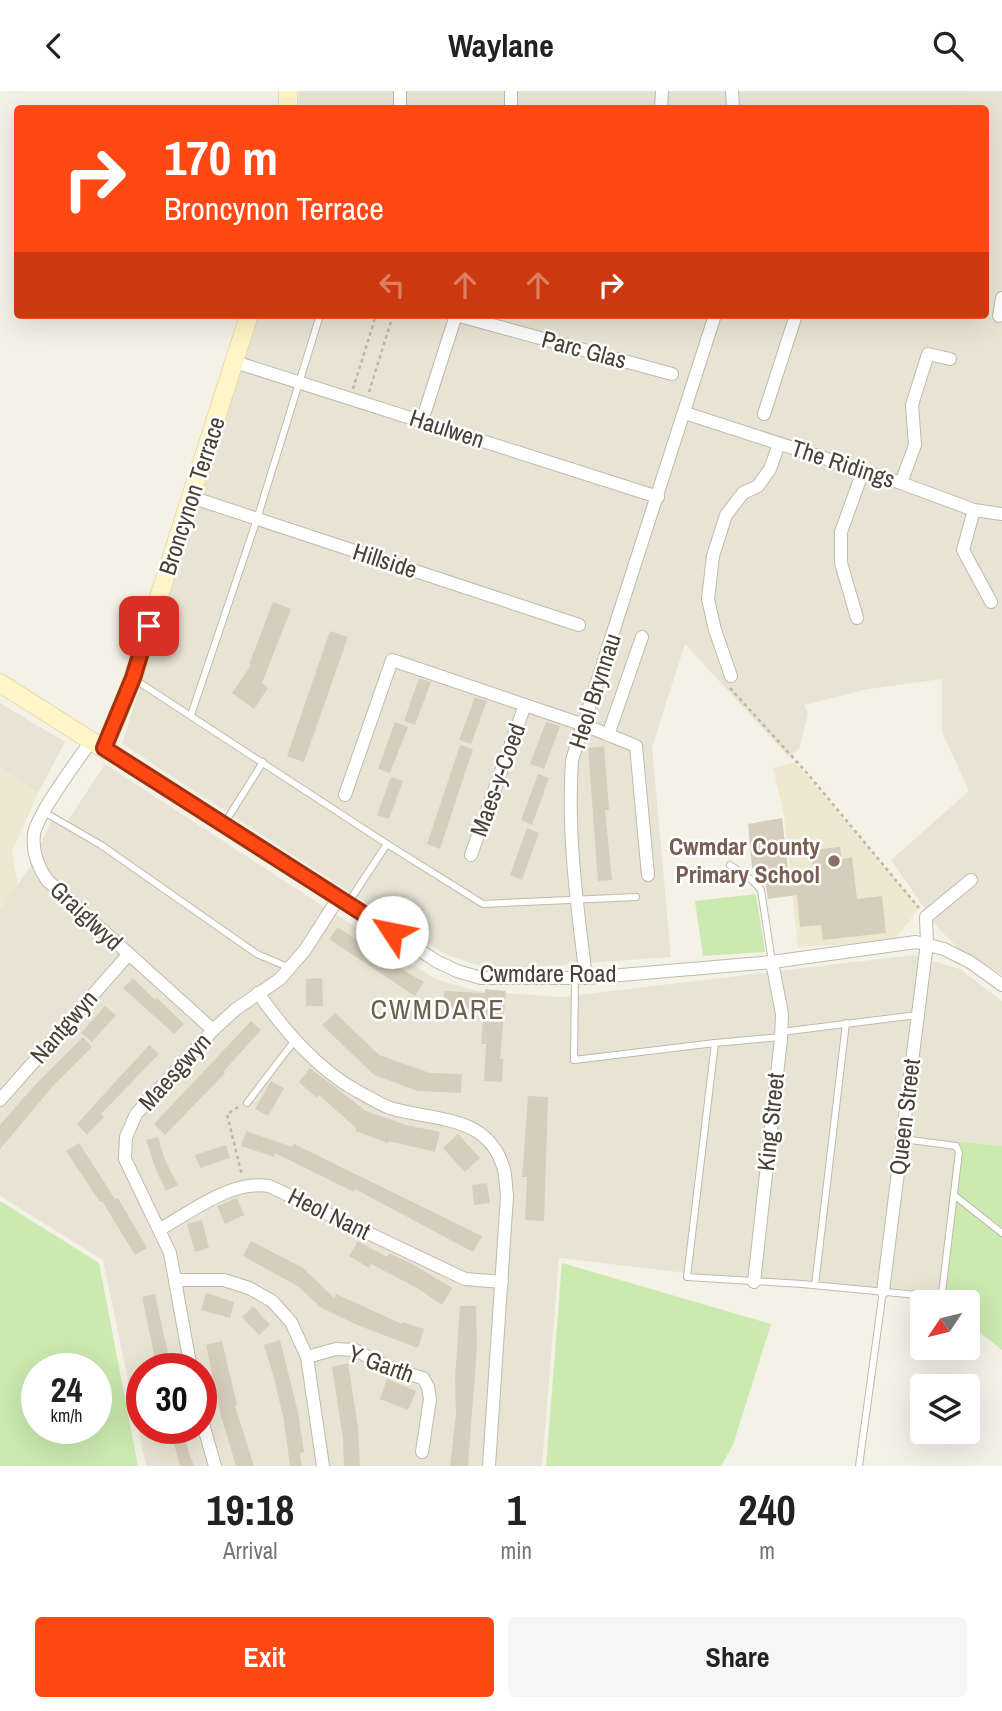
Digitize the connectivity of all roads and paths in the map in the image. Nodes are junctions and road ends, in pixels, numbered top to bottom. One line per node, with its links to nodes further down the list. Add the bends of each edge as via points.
1 (1002, 298): 2 (street)
2 (999, 316)
3 (248, 319): 12 (street, Broncynon Terrace)
4 (319, 319): 14 (lane)
5 (375, 319): 17 (path)
6 (392, 319): 18 (path)
7 (455, 319): 21 (street, Parc Glas)
8 (471, 319): 13 (street, Parc Glas)
9 (714, 319): 19 (street, Heol Brynnau)
10 (795, 319): 15 (street)
11 (950, 359): 24 (street, via 928,354 912,405 915,445)
12 (235, 362): 14 (street, Haulwen); 25 (street, Broncynon Terrace)
13 (672, 374)
14 (299, 382): 17 (street, Haulwen); 29 (lane)
15 (773, 387): 16 (street); 20 (street)
16 (788, 390)
17 (350, 398): 18 (street, Haulwen)
18 (365, 403): 21 (street, Haulwen)
19 (685, 413): 22 (street, The Ridings); 26 (street, Heol Brynnau)
20 (764, 414)
21 (422, 421): 26 (street, Haulwen)
22 (779, 444): 23 (street, The Ridings); 34 (street, via 758,486 743,493 726,515 713,557 708,599)
23 (863, 471): 24 (street, The Ridings); 31 (street, via 841,531 841,563)
24 (901, 483): 27 (street, The Ridings)
25 (191, 497): 29 (street, Hillside); 35 (street, Broncynon Terrace)
26 (659, 497): 39 (street, Heol Brynnau)
27 (974, 510): 28 (street, The Ridings); 30 (street, via 963,550)
28 (1002, 514)
29 (257, 519): 32 (street, Hillside); 38 (lane)
30 (991, 602)
31 (857, 618)
32 (579, 625)
33 (642, 637): 40 (street)
34 (731, 675): 54 (path, via 728,686)
35 (133, 678): 38 (lane); 41 (street, Broncynon Terrace)
36 (0, 683): 41 (street, Cwmdare Road)
37 (525, 705): 39 (street); 43 (street, via 392,660); 47 (street, Maes-y-Coed)
38 (191, 715): 42 (lane)
39 (584, 725): 40 (street); 53 (street, Heol Brynnau, via 572,760 569,802)
40 (608, 735): 49 (street, via 636,746)
41 (98, 745): 44 (street, Graiglwyd); 45 (street, Cwmdare Road)
42 (263, 762): 45 (lane); 46 (lane)
43 (345, 795)
44 (44, 812): 56 (street, Graiglwyd, via 34,835 37,866); 58 (lane, via 101,845 257,954)
45 (224, 824): 52 (street, Cwmdare Road)
46 (387, 844): 52 (lane); 53 (lane, via 483,904)
47 (471, 855)
48 (730, 865): 57 (lane, via 761,890)
49 (648, 875)
50 (971, 880): 54 (street)
51 (636, 897): 53 (lane)
52 (344, 900): 58 (street, Maesgwyn); 59 (street, Cwmdare Road, via 457,971 481,978)
53 (577, 901): 59 (street, Heol Brynnau)
54 (926, 916): 55 (street, Queen Street)
55 (926, 943): 57 (street, Cwmdare Road); 60 (street, via 971,962); 62 (street, Queen Street)
56 (128, 955): 64 (street, Graiglwyd); 68 (street, Nantgwyn)
57 (772, 963): 59 (street, Cwmdare Road); 65 (street, King Street, via 782,1014)
58 (290, 968): 61 (street, Maesgwyn)
59 (580, 978): 67 (lane, via 574,1060)
60 (1002, 985)
61 (258, 993): 64 (street, Maesgwyn); 66 (street)
62 (918, 1014): 63 (lane); 70 (street, Queen Street)
63 (846, 1023): 65 (lane); 78 (lane)
64 (213, 1030): 73 (street, Maesgwyn, via 136,1114 126,1137 125,1159)
65 (781, 1034): 67 (lane); 77 (street, King Street)
66 (295, 1040): 69 (lane); 76 (street, via 353,1089 388,1108 464,1123 490,1141 504,1168 507,1196)
67 (715, 1043): 77 (lane, via 687,1277)
68 (0, 1100)
69 (247, 1103): 71 (path, via 227,1114)
70 (902, 1139): 72 (lane, via 956,1146); 79 (street, Queen Street)
71 (244, 1185): 73 (street); 76 (street, Heol Nant, via 281,1191 465,1279)
72 (954, 1195): 74 (lane); 79 (lane, via 942,1293 938,1297)
73 (160, 1229): 75 (street, Maesgwyn)
74 (1002, 1233)
75 (175, 1280): 80 (street, Maesgwyn); 81 (street, via 224,1280 272,1301 290,1322)
76 (502, 1282): 86 (street)
77 (754, 1282): 78 (lane)
78 (815, 1285): 79 (lane)
79 (883, 1291): 87 (lane)
80 (188, 1353)
81 (307, 1357): 83 (street, Y Garth, via 336,1349 355,1350 394,1370 423,1378 430,1399); 85 (street)
82 (209, 1444): 84 (street)
83 (422, 1452)
84 (215, 1466)
85 (323, 1466)
86 (489, 1466)
87 (859, 1466)

